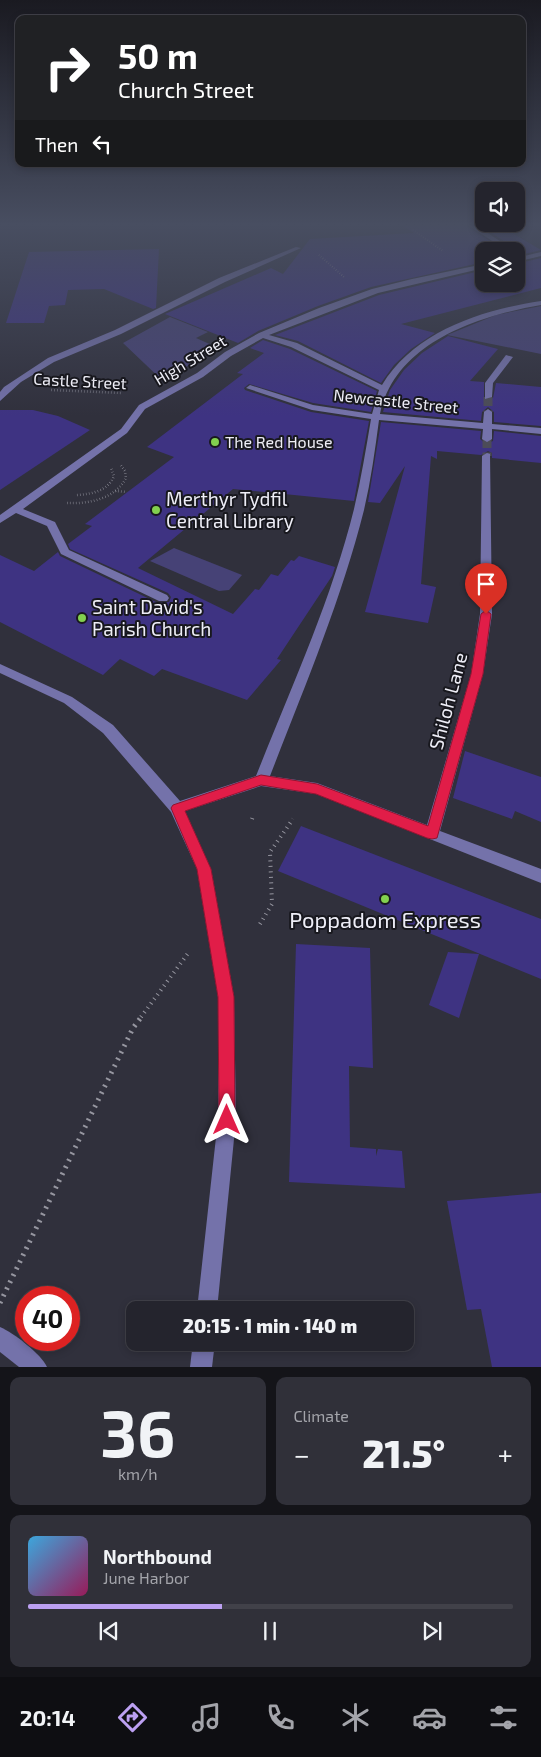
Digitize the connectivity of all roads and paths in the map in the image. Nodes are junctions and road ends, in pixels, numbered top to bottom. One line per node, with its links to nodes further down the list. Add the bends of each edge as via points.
1 (206, 288): 8 (street, via 118,332 51,360)
2 (360, 288): 4 (path)
3 (390, 288): 4 (street, High Street)
4 (369, 294): 6 (street, High Street)
5 (541, 303): 10 (street, via 492,314 431,340 393,373)
6 (262, 335): 10 (street, via 294,345); 13 (street, High Street, via 200,375)
7 (509, 356): 11 (street, via 489,383)
8 (7, 388): 12 (street); 13 (path, Castle Street, via 101,390)
9 (250, 388): 15 (street, Newcastle Street, via 312,407)
10 (384, 389): 15 (street)
11 (488, 397)
12 (0, 398)
13 (152, 400): 19 (street, High Street, via 142,407 124,431)
14 (488, 412): 16 (street)
15 (376, 416): 16 (street, Newcastle Street); 28 (street, via 356,522 338,584)
16 (488, 426): 17 (street, Newcastle Street); 18 (street)
17 (541, 431)
18 (487, 439)
19 (94, 454): 21 (path, via 123,466 125,478); 22 (street, High Street)
20 (487, 456): 31 (street, Shiloh Lane, via 486,604 477,674)
21 (115, 491): 22 (path, via 102,499 81,503 66,503); 23 (path)
22 (40, 492): 24 (street, High Street)
23 (127, 492)
24 (15, 509): 25 (street, High Street); 26 (street, via 51,524 65,552)
25 (0, 520)
26 (164, 598)
27 (0, 668): 29 (street, via 68,700 108,729)
28 (261, 780): 29 (street); 31 (street, via 317,789)
29 (177, 808): 33 (street, via 204,869)
30 (293, 818): 34 (path, via 270,852 272,904)
31 (432, 834): 32 (street)
32 (541, 876)
33 (212, 920): 35 (street, via 226,997 227,1120); 36 (path, via 133,1028)
34 (260, 924)
35 (208, 1301)
36 (0, 1302)
37 (0, 1338): 39 (street)
38 (203, 1351): 40 (street)
39 (36, 1367)
40 (201, 1367)

